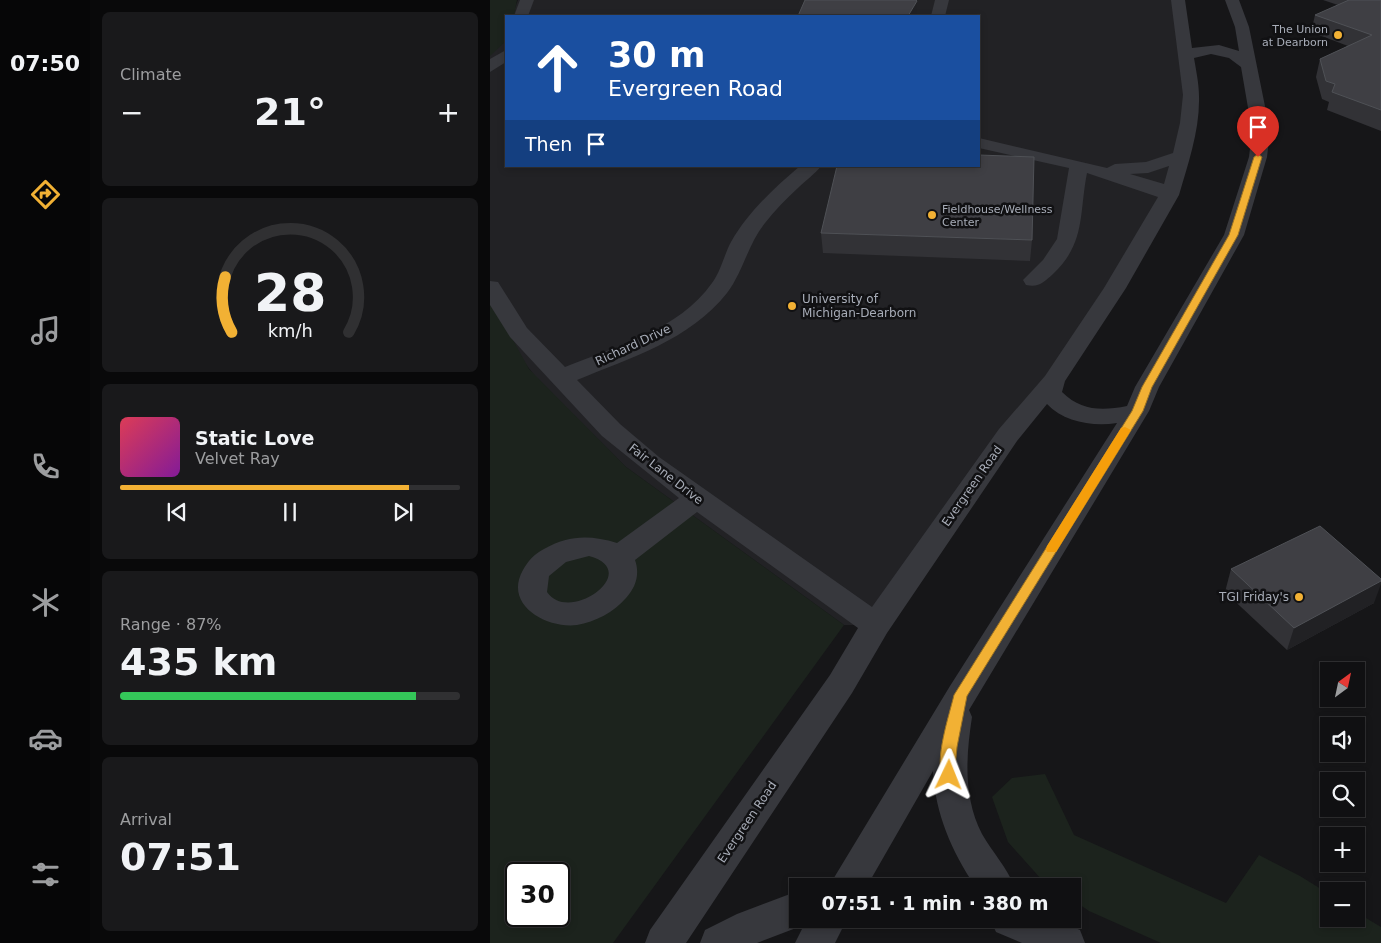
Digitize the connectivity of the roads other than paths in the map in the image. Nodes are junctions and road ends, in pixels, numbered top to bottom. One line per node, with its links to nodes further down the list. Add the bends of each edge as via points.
1 (528, 0): 5 (street)
2 (942, 0): 6 (street)
3 (1178, 0): 7 (street, Evergreen Road)
4 (1232, 0): 9 (street, via 1242,27)
5 (521, 15)
6 (938, 15)
7 (1186, 55): 9 (street, via 1220,49 1238,55); 12 (street, Evergreen Road, via 1191,95 1189,123)
8 (505, 57): 10 (street)
9 (1249, 65): 20 (street, via 1260,131 1258,157 1246,202 1234,235 1147,387)
10 (490, 67)
11 (980, 143): 13 (street)
12 (1180, 157): 13 (street, via 1148,167 1121,170); 15 (street, Evergreen Road)
13 (1080, 165): 15 (street); 16 (street, via 1070,235 1054,264)
14 (811, 167): 18 (street, Richard Drive, via 756,222 734,256 725,281 700,308 654,338)
15 (1169, 195): 19 (street, Evergreen Road, via 1115,288)
16 (1034, 280)
17 (490, 286): 18 (street, Fair Lane Drive, via 518,332)
18 (560, 378): 21 (street, Fair Lane Drive, via 611,430)
19 (1053, 381): 20 (street, via 1050,393 1072,412 1108,418); 23 (street, Evergreen Road, via 1008,435)
20 (1137, 411): 24 (street)
21 (697, 498): 22 (street); 23 (street, Fair Lane Drive)
22 (619, 557)
23 (876, 625): 31 (street, Evergreen Road, via 841,684)
24 (961, 695): 25 (street); 26 (street, via 950,747 953,804 966,840)
25 (852, 878)
26 (990, 878)
27 (789, 912): 32 (street)
28 (823, 928): 33 (street)
29 (1035, 928): 30 (street)
30 (1050, 933)
31 (664, 943)
32 (719, 943)
33 (814, 943)

